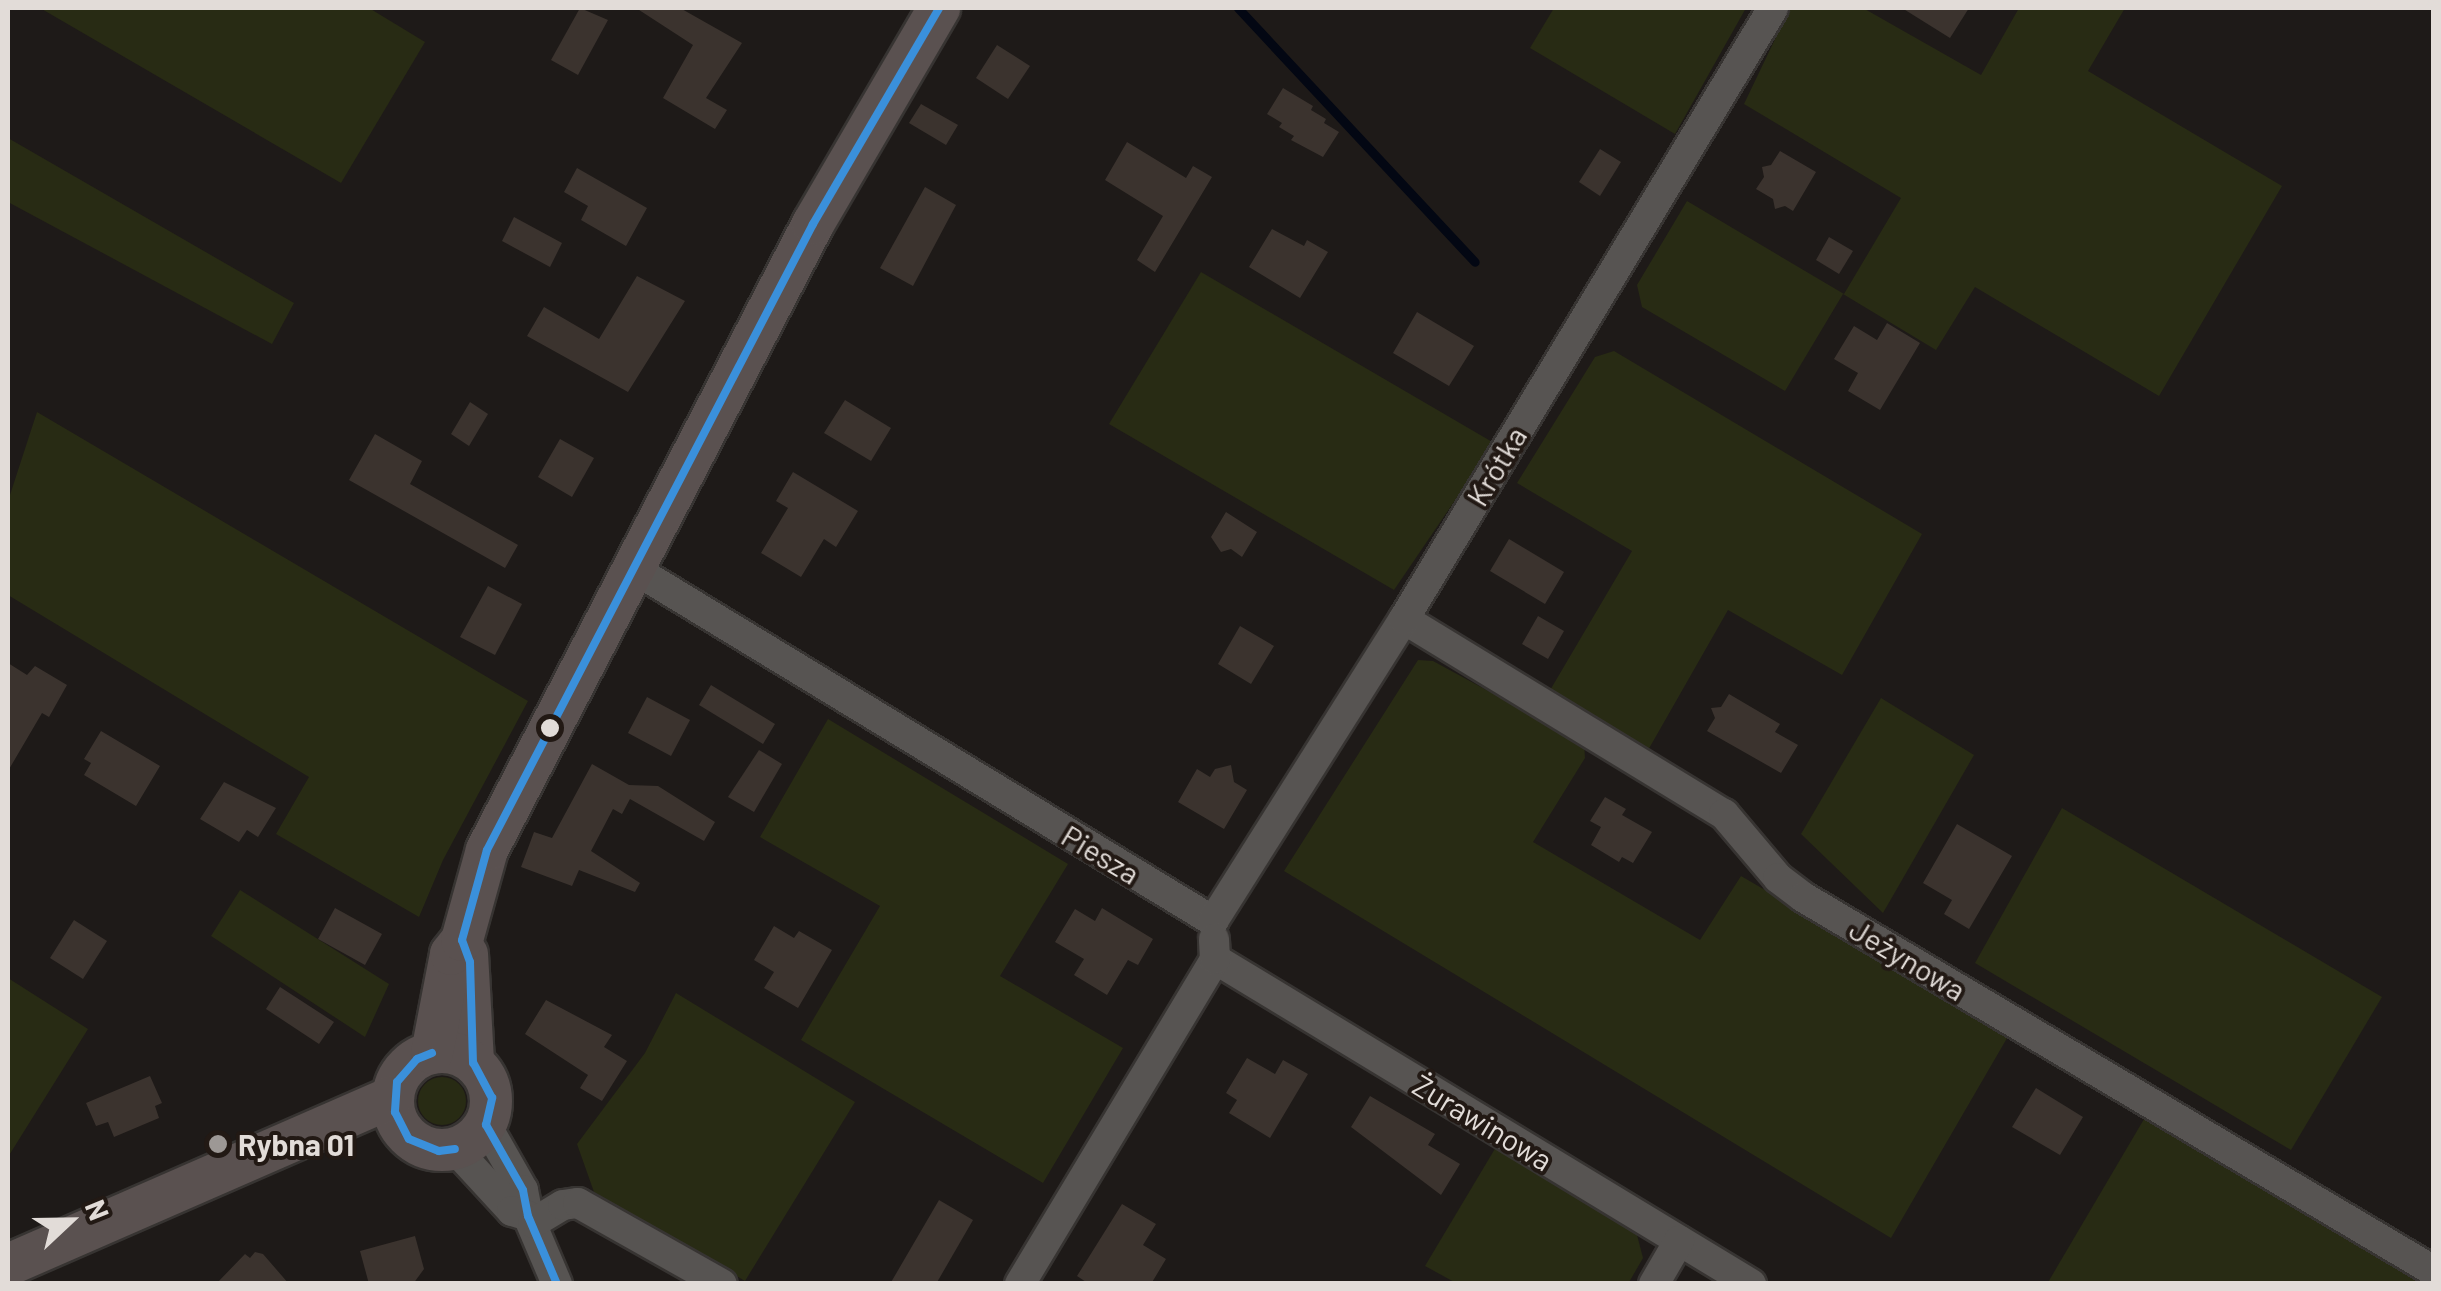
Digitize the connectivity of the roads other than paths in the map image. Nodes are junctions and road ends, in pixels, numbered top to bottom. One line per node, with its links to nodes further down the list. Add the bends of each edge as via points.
1 (939, 8): 3 (street, via 813,224)
2 (1773, 8): 4 (street, Krótka)
3 (634, 568): 5 (street, Piesza); 7 (street, via 487,850 462,940 470,962)
4 (1404, 619): 5 (street, Krótka); 13 (street, Jeżynowa, via 1724,814 1778,878 1804,897)
5 (1213, 921): 6 (street)
6 (1215, 959): 11 (street, Żurawinowa); 16 (street)
7 (452, 1058): 8 (street, via 405,1068); 9 (street, via 492,1098)
8 (397, 1113): 9 (street, via 423,1148); 12 (street, via 327,1143 297,1142 230,1165)
9 (470, 1137): 10 (street, via 524,1190)
10 (531, 1220): 14 (street); 15 (street, via 578,1203)
11 (1679, 1242): 17 (street); 18 (street, Żurawinowa)
12 (8, 1265)
13 (2434, 1271)
14 (557, 1284)
15 (722, 1284)
16 (1020, 1284)
17 (1654, 1284)
18 (1751, 1284)

